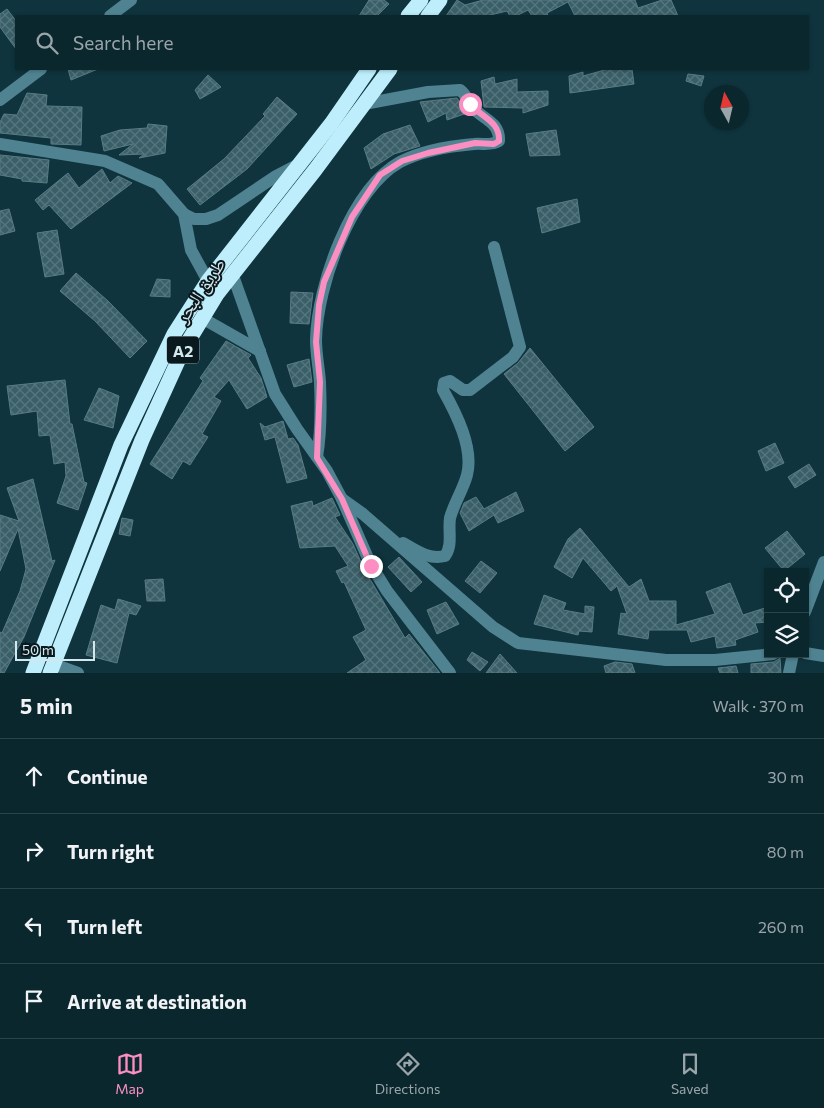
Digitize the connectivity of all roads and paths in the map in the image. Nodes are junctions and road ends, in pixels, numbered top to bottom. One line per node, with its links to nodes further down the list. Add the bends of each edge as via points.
1 (131, 0): 3 (street)
2 (428, 6): 4 (highway)
3 (111, 15)
4 (410, 15)
5 (40, 70): 8 (street)
6 (368, 70): 11 (highway, طريق البحر / A2)
7 (389, 70): 9 (highway, طريق البحر / A2)
8 (0, 100)
9 (364, 104): 14 (highway, طريق البحر / A2); 18 (street, via 428,92 460,90 467,95 474,109 494,123 500,133 499,141 494,144 475,143 402,161 380,175 352,217 324,282 319,305 316,342 320,382)
10 (0, 144): 12 (street, via 105,161 122,167 158,184)
11 (299, 164): 12 (street, via 280,173 218,215 200,219); 15 (highway, طريق البحر / A2)
12 (184, 214): 15 (street, via 191,250)
13 (494, 247): 20 (street, via 520,347 513,357 470,390 463,390 450,381 444,383 443,390 462,430 469,461 452,511 448,552 445,556 430,557)
14 (232, 273): 16 (highway, طريق البحر / A2); 17 (street)
15 (208, 281): 28 (highway, طريق البحر / A2, via 174,334 139,404)
16 (202, 318): 17 (street); 27 (highway, طريق البحر / A2, via 142,440)
17 (260, 351): 18 (street, via 275,394)
18 (317, 458): 19 (street)
19 (342, 499): 20 (street); 30 (street, via 360,545 379,578)
20 (386, 534): 24 (street, via 493,627 518,643 666,660 715,660)
21 (824, 562): 22 (street)
22 (809, 601)
23 (809, 654): 25 (street)
24 (764, 655)
25 (824, 656)
26 (792, 658): 31 (street)
27 (51, 669): 29 (street)
28 (33, 673)
29 (78, 673)
30 (450, 673)
31 (789, 673)

